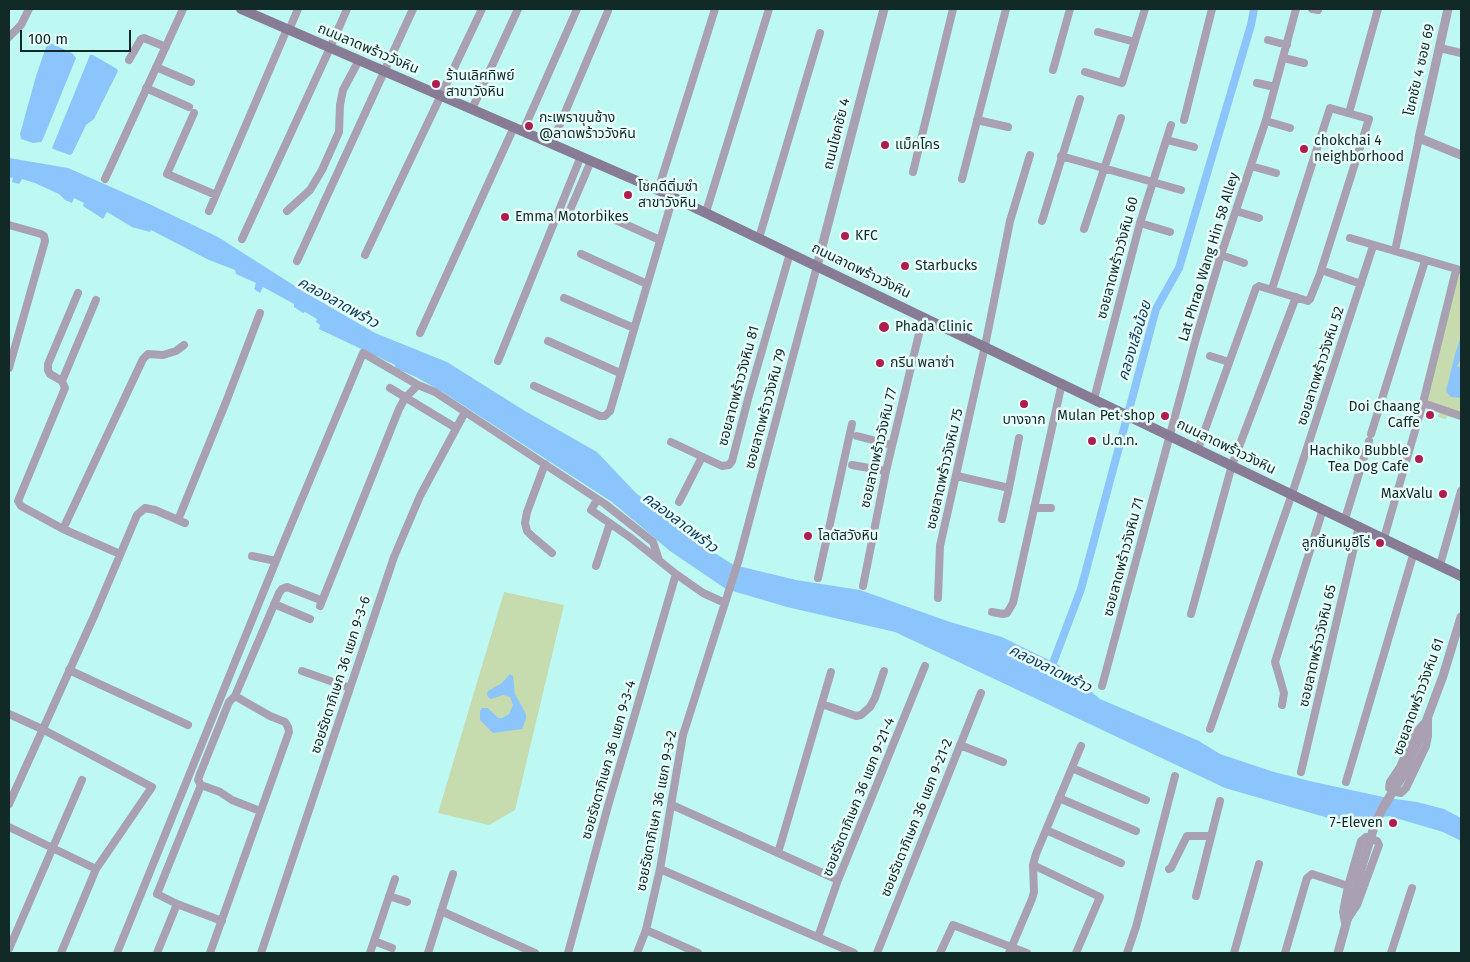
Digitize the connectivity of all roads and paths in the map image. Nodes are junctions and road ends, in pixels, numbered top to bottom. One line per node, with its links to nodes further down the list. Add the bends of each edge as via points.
1 (29, 9): 26 (street, via 21,25)
2 (183, 9): 30 (street)
3 (241, 9): 21 (main road, ถนนลาดพร้าววังหิน)
4 (298, 9): 23 (street)
5 (347, 9): 31 (street)
6 (414, 9): 40 (street)
7 (482, 9): 46 (street)
8 (518, 9): 48 (street)
9 (577, 9): 57 (street)
10 (715, 9): 73 (street)
11 (768, 9): 82 (street)
12 (884, 9): 102 (street, ถนนโชคชัย 4)
13 (954, 9): 68 (street)
14 (1006, 9): 51 (street)
15 (1070, 9): 39 (street)
16 (1145, 9): 28 (street)
17 (1212, 9): 52 (street)
18 (1296, 9): 29 (street, Lat Phrao Wang Hin 58 Alley)
19 (1378, 9): 49 (street)
20 (1448, 9): 32 (street, โชคชัย 4 ซอย 69)
21 (258, 12): 23 (main road, ถนนลาดพร้าววังหิน)
22 (608, 12): 60 (street)
23 (288, 29): 31 (main road, ถนนลาดพร้าววังหิน); 75 (street)
24 (1098, 32): 28 (street)
25 (820, 33): 89 (street)
26 (9, 37)
27 (1268, 40): 29 (street)
28 (1136, 42): 41 (street, via 1122,83)
29 (1287, 45): 34 (street, Lat Phrao Wang Hin 58 Alley)
30 (166, 47): 35 (street, via 141,38); 38 (street)
31 (330, 48): 36 (main road, ถนนลาดพร้าววังหิน); 91 (street)
32 (1440, 48): 33 (street); 58 (street, โชคชัย 4 ซอย 69)
33 (1461, 53)
34 (1284, 58): 37 (street); 44 (street, Lat Phrao Wang Hin 58 Alley)
35 (129, 60)
36 (359, 60): 40 (main road, ถนนลาดพร้าววังหิน); 78 (street, via 343,90 339,132 322,170 310,190)
37 (1304, 63)
38 (156, 67): 42 (street); 45 (street)
39 (1052, 70)
40 (384, 71): 46 (main road, ถนนลาดพร้าววังหิน); 99 (street)
41 (1085, 72)
42 (191, 82)
43 (1257, 83): 44 (street)
44 (1275, 87): 53 (street, Lat Phrao Wang Hin 58 Alley)
45 (146, 88): 71 (street); 75 (street, via 191,110 167,174)
46 (441, 95): 48 (main road, ถนนลาดพร้าววังหิน); 97 (street)
47 (1080, 99): 64 (street)
48 (472, 109): 57 (main road, ถนนลาดพร้าววังหิน)
49 (1349, 113): 107 (street, via 1330,108); 109 (street, via 1369,119 1310,299)
50 (1121, 118): 67 (street)
51 (977, 120): 55 (street); 70 (street)
52 (1184, 120)
53 (1266, 121): 56 (street); 66 (street, Lat Phrao Wang Hin 58 Alley)
54 (1171, 125): 59 (street, ซอยลาดพร้าววังหิน 60)
55 (1008, 127)
56 (1290, 128)
57 (518, 129): 60 (main road, ถนนลาดพร้าววังหิน); 115 (street)
58 (1419, 138): 63 (street); 94 (street)
59 (1167, 140): 61 (street); 72 (street, ซอยลาดพร้าววังหิน 60)
60 (552, 143): 65 (main road, ถนนลาดพร้าววังหิน)
61 (1194, 147)
62 (1030, 154): 118 (street, ซอยลาดพร้าววังหิน 75, via 1010,221)
63 (1461, 155)
64 (1061, 156): 67 (street); 84 (street)
65 (586, 158): 73 (main road, ถนนลาดพร้าววังหิน); 77 (street); 120 (street)
66 (1251, 166): 69 (street); 79 (street, Lat Phrao Wang Hin 58 Alley)
67 (1104, 169): 72 (street); 87 (street)
68 (913, 172)
69 (1276, 173)
70 (962, 179)
71 (105, 180)
72 (1152, 182): 74 (street); 85 (street, ซอยลาดพร้าววังหิน 60)
73 (658, 190): 76 (main road, ถนนลาดพร้าววังหิน)
74 (1181, 190)
75 (216, 195): 80 (street)
76 (674, 197): 82 (main road, ถนนลาดพร้าววังหิน); 92 (street)
77 (570, 210)
78 (287, 211)
79 (1236, 211): 83 (street); 98 (street, Lat Phrao Wang Hin 58 Alley)
80 (209, 212)
81 (598, 212): 92 (street)
82 (706, 212): 89 (main road, ถนนลาดพร้าววังหิน)
83 (1259, 218)
84 (1042, 221)
85 (1140, 223): 88 (street); 130 (street, ซอยลาดพร้าววังหิน 60)
86 (9, 225): 122 (street, via 41,234 45,241)
87 (1084, 229)
88 (1170, 232)
89 (759, 238): 95 (main road, ถนนลาดพร้าววังหิน)
90 (1350, 238): 93 (street)
91 (242, 239)
92 (660, 240): 105 (street)
93 (1373, 246): 94 (street); 106 (street, ซอยลาดพร้าววังหิน 52)
94 (1395, 252): 100 (street)
95 (790, 253): 102 (main road, ถนนลาดพร้าววังหิน); 142 (street, ซอยลาดพร้าววังหิน 81, via 732,461 722,466)
96 (581, 254): 105 (street)
97 (365, 255)
98 (1221, 255): 101 (street); 136 (street, Lat Phrao Wang Hin 58 Alley)
99 (297, 261)
100 (1425, 261): 103 (street); 157 (street)
101 (1244, 263)
102 (817, 266): 113 (main road, ถนนลาดพร้าววังหิน); 166 (street, ซอยลาดพร้าววังหิน 79)
103 (1459, 270): 131 (street)
104 (1327, 272): 106 (street)
105 (647, 284): 114 (street)
106 (1361, 284): 150 (street, ซอยลาดพร้าววังหิน 52)
107 (1272, 289): 109 (street); 121 (street, via 1256,288)
108 (78, 293): 124 (street, via 48,364 50,374)
109 (1296, 297): 145 (street)
110 (564, 298): 114 (street)
111 (96, 300): 124 (street)
112 (260, 313): 164 (street, via 181,521 145,508 137,515)
113 (923, 317): 118 (main road, ถนนลาดพร้าววังหิน); 140 (street, ซอยลาดพร้าววังหิน 77)
114 (634, 328): 123 (street)
115 (420, 333)
116 (548, 341): 123 (street)
117 (184, 345): 160 (street, via 163,355 148,354 143,359)
118 (985, 346): 125 (main road, ถนนลาดพร้าววังหิน); 147 (street, ซอยลาดพร้าววังหิน 75)
119 (1210, 356): 121 (street)
120 (498, 361)
121 (1229, 362): 141 (street)
122 (9, 368)
123 (620, 374): 127 (street, via 610,411 605,416)
124 (62, 382): 160 (street, via 65,388 18,502)
125 (1062, 383): 130 (main road, ถนนลาดพร้าววังหิน); 153 (street)
126 (418, 385): 129 (street); 132 (street); 167 (street, via 363,353)
127 (534, 386)
128 (390, 388): 129 (street)
129 (405, 398): 135 (street); 177 (street, via 319,603 287,587 282,589)
130 (1094, 398): 136 (main road, ถนนลาดพร้าววังหิน)
131 (1423, 403): 133 (street); 161 (street)
132 (465, 412): 135 (street, ซอยรัชดาภิเษก 36 แยก 9-3-6); 143 (street)
133 (1461, 416)
134 (852, 424): 173 (street)
135 (456, 428): 188 (street, ซอยรัชดาภิเษก 36 แยก 9-3-6, via 410,520 375,610)
136 (1169, 435): 141 (main road, ถนนลาดพร้าววังหิน); 187 (street, ซอยลาดพร้าววังหิน 71)
137 (857, 436): 140 (street)
138 (1019, 438): 148 (street)
139 (671, 442): 142 (street, ซอยลาดพร้าววังหิน 81)
140 (892, 445): 146 (street, ซอยลาดพร้าววังหิน 77)
141 (1198, 449): 145 (main road, ถนนลาดพร้าววังหิน)
142 (702, 457): 152 (street)
143 (545, 464): 151 (street); 163 (street, via 525,523 527,531)
144 (852, 465): 146 (street)
145 (1232, 465): 150 (main road, ถนนลาดพร้าววังหิน); 179 (street)
146 (886, 471): 174 (street, ซอยลาดพร้าววังหิน 77)
147 (957, 476): 148 (street); 175 (street, ซอยลาดพร้าววังหิน 75, via 940,546)
148 (1009, 488): 156 (street)
149 (1461, 491): 169 (street)
150 (1292, 494): 155 (main road, ถนนลาดพร้าววังหิน); 197 (street, ซอยลาดพร้าววังหิน 52)
151 (597, 500): 158 (street, via 591,510); 168 (street, via 653,542)
152 (679, 502)
153 (1034, 508): 154 (street); 178 (street, via 1013,603 1007,613)
154 (1052, 508)
155 (1323, 509): 157 (main road, ถนนลาดพร้าววังหิน); 192 (street, via 1275,662 1284,693)
156 (1002, 519)
157 (1345, 519): 159 (main road, ถนนลาดพร้าววังหิน)
158 (610, 523): 168 (street); 170 (street)
159 (1359, 526): 161 (main road, ถนนลาดพร้าววังหิน); 202 (street, ซอยลาดพร้าววังหิน 65)
160 (63, 529): 164 (street)
161 (1384, 538): 162 (main road, ถนนลาดพร้าววังหิน)
162 (1414, 552): 169 (main road, ถนนลาดพร้าววังหิน); 206 (street)
163 (552, 553)
164 (120, 554): 183 (street)
165 (252, 556): 167 (street)
166 (739, 559): 176 (street, ซอยรัชดาภิเษก 36 แยก 9-3-2)
167 (276, 560): 246 (street)
168 (660, 560): 171 (street)
169 (1440, 565): 172 (main road, ถนนลาดพร้าววังหิน)
170 (596, 566)
171 (676, 574): 176 (street); 253 (street, ซอยรัชดาภิเษก 36 แยก 9-3-4)
172 (1461, 576)
173 (818, 578)
174 (863, 586)
175 (938, 598)
176 (725, 603): 213 (street, ซอยรัชดาภิเษก 36 แยก 9-3-2, via 682,735)
177 (274, 604): 181 (street); 190 (street)
178 (992, 612)
179 (1191, 614)
180 (1461, 617): 194 (street, ซอยลาดพร้าววังหิน 61)
181 (310, 619)
182 (925, 666): 229 (street, ซอยรัชดาภิเษก 36 แยก 9-21-4)
183 (69, 670): 195 (street); 196 (street)
184 (302, 671): 188 (street)
185 (884, 671): 191 (street, via 875,698 861,715)
186 (831, 672): 191 (street)
187 (1102, 686)
188 (350, 688): 249 (street, ซอยรัชดาภิเษก 36 แยก 9-3-6)
189 (982, 693): 198 (street, ซอยรัชดาภิเษก 36 แยก 9-21-2)
190 (235, 696): 208 (street, via 229,702 200,774 198,780); 214 (street, via 285,722 288,727)
191 (822, 704): 220 (street)
192 (1282, 705)
193 (9, 714): 196 (street)
194 (1428, 719): 194 (street, via 1414,735 1388,785 1396,792 1401,793 1406,788 1426,746); 238 (street, ซอยลาดพร้าววังหิน 61, bridge, via 1405,772 1374,827)
195 (188, 726)
196 (42, 729): 207 (street); 224 (street, via 152,787)
197 (1210, 729)
198 (960, 745): 200 (street); 257 (street, ซอยรัชดาภิเษก 36 แยก 9-21-2)
199 (1081, 746): 201 (street)
200 (1003, 762)
201 (1072, 768): 209 (street); 210 (street)
202 (1301, 772)
203 (1175, 776): 261 (street)
204 (9, 779): 207 (street)
205 (82, 780): 219 (street)
206 (1346, 782)
207 (18, 783): 212 (street)
208 (201, 785): 214 (street); 235 (street, via 157,894)
209 (1059, 798): 216 (street); 217 (street)
210 (1146, 800)
211 (1220, 801): 218 (street)
212 (9, 804)
213 (672, 805): 220 (street); 225 (street, ซอยรัชดาภิเษก 36 แยก 9-3-2)
214 (260, 811): 237 (street)
215 (9, 827): 219 (street)
216 (1046, 830): 221 (street); 223 (street)
217 (1136, 831)
218 (1210, 836): 226 (street, via 1187,836); 233 (street)
219 (52, 848): 224 (street); 243 (street)
220 (778, 853): 229 (street)
221 (1121, 863)
222 (1259, 864): 262 (street)
223 (1033, 865): 244 (street, via 1034,892); 260 (street, via 1100,897)
224 (96, 869): 245 (street)
225 (660, 869): 239 (street, ซอยรัชดาภิเษก 36 แยก 9-3-2); 240 (street)
226 (1169, 869)
227 (453, 874): 236 (street)
228 (394, 879): 232 (street)
229 (838, 880): 240 (street, ซอยรัชดาภิเษก 36 แยก 9-21-4)
230 (1348, 886): 238 (street, via 1343,912); 238 (street, via 1361,840 1373,838 1379,845 1357,905); 263 (street, via 1312,874 1307,878)
231 (1412, 888): 265 (street)
232 (389, 896): 234 (street); 241 (street)
233 (1196, 896)
234 (407, 902)
235 (177, 904): 237 (street); 247 (street)
236 (441, 912): 251 (street); 252 (street)
237 (222, 921): 248 (street)
238 (1346, 923): 264 (street, ซอยลาดพร้าววังหิน 61)
239 (646, 930): 254 (street, ซอยรัชดาภิเษก 36 แยก 9-3-2); 255 (street)
240 (818, 937): 256 (street)
241 (374, 941): 242 (street); 250 (street)
242 (392, 948)
243 (9, 949)
244 (1010, 950): 258 (street, via 952,925); 259 (street)
245 (61, 953)
246 (117, 953)
247 (157, 953)
248 (210, 953)
249 (261, 953)
250 (370, 953)
251 (428, 953)
252 (535, 953)
253 (568, 953)
254 (638, 953)
255 (698, 953)
256 (854, 953)
257 (877, 953)
258 (940, 953)
259 (1027, 953)
260 (1076, 953)
261 (1127, 953)
262 (1234, 953)
263 (1285, 953)
264 (1338, 953)
265 (1391, 953)

